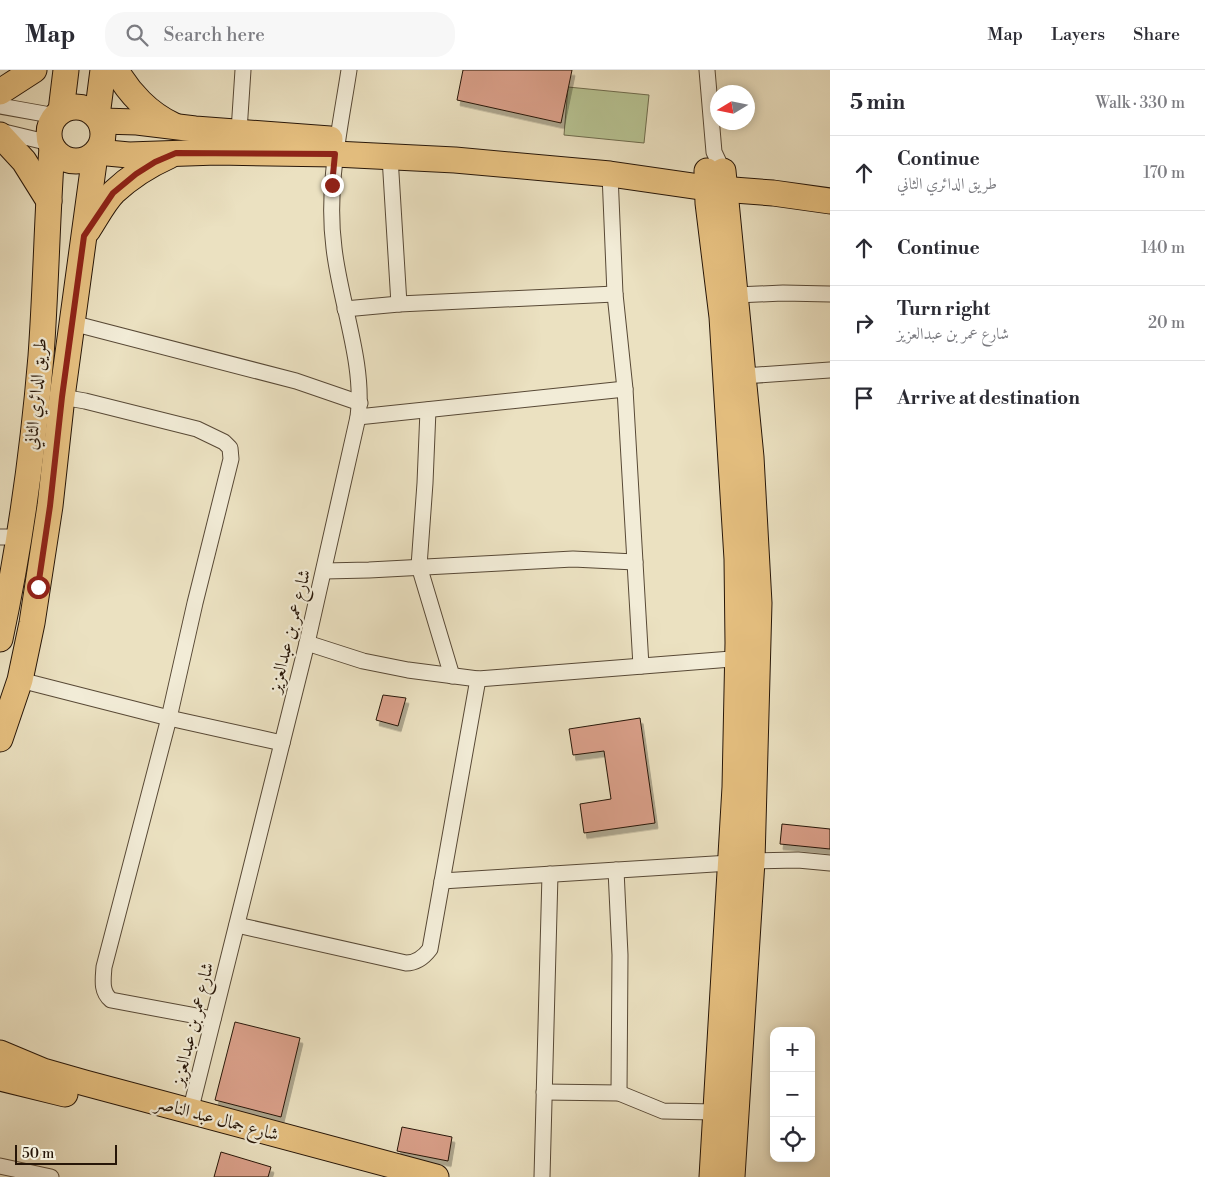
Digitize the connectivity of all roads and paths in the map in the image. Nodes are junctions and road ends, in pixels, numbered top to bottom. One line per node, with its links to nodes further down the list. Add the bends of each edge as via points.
1 (34, 70): 8 (main road)
2 (66, 70): 10 (main road)
3 (103, 70): 11 (main road)
4 (116, 70): 12 (main road, via 139,100)
5 (243, 70): 13 (street)
6 (349, 70): 16 (street, شارع عمر بن عبدالعزيز)
7 (707, 70): 21 (street)
8 (0, 92)
9 (0, 106): 10 (street)
10 (59, 114): 11 (main road, via 71,107 82,107); 15 (main road, via 49,129)
11 (99, 119): 12 (main road); 18 (main road, via 104,137)
12 (178, 127): 13 (main road)
13 (239, 131): 16 (main road)
14 (0, 133): 15 (street); 23 (main road, via 24,161)
15 (51, 145): 18 (main road, via 58,155 75,162); 23 (main road, طريق الدائري الثاني)
16 (336, 147): 17 (main road); 19 (main road); 21 (main road, via 612,160); 30 (street, شارع عمر بن عبدالعزيز, via 332,185 334,247)
17 (176, 153): 18 (main road); 25 (main road, via 136,174 113,193)
18 (96, 154): 25 (main road, طريق الدائري الثاني)
19 (390, 156): 20 (main road); 29 (street)
20 (610, 174): 21 (main road); 26 (street)
21 (715, 174): 22 (main road); 24 (main road, via 773,193); 28 (main road); 46 (main road, via 737,559)
22 (830, 190)
23 (49, 201): 38 (main road, طريق الدائري الثاني, via 40,369 25,502)
24 (830, 201)
25 (84, 236): 31 (main road, طريق الدائري الثاني)
26 (615, 294): 29 (street); 34 (street)
27 (830, 294): 28 (street)
28 (736, 295): 33 (main road)
29 (399, 304): 30 (street)
30 (345, 309): 36 (street, شارع عمر بن عبدالعزيز, via 358,370)
31 (72, 322): 35 (main road, طريق الدائري الثاني); 36 (street, via 296,381)
32 (830, 370): 33 (street)
33 (744, 376): 46 (main road, via 758,560)
34 (625, 389): 37 (street); 39 (street)
35 (62, 397): 43 (main road, طريق الدائري الثاني); 51 (street, via 197,429 230,448 231,460)
36 (359, 410): 37 (street); 41 (street, شارع عمر بن عبدالعزيز)
37 (428, 410): 40 (street)
38 (10, 537): 42 (main road, طريق الدائري الثاني)
39 (635, 562): 40 (street, via 573,559); 47 (street)
40 (419, 566): 41 (street); 48 (street)
41 (324, 571): 45 (street, شارع عمر بن عبدالعزيز)
42 (12, 582): 43 (main road); 44 (main road, طريق الدائري الثاني)
43 (38, 587): 50 (main road, طريق الدائري الثاني)
44 (0, 638)
45 (307, 643): 48 (street, via 362,661); 53 (street, شارع عمر بن عبدالعزيز)
46 (748, 658): 47 (street); 54 (main road, via 735,787)
47 (641, 666): 49 (street)
48 (452, 676): 49 (street)
49 (478, 679): 58 (street)
50 (20, 680): 51 (street); 52 (main road, طريق الدائري الثاني)
51 (169, 718): 53 (street); 60 (street, via 104,968 103,988 111,1000)
52 (0, 739)
53 (282, 743): 59 (street, شارع عمر بن عبدالعزيز)
54 (741, 862): 55 (street, via 798,860); 56 (street); 66 (main road); 74 (main road)
55 (830, 863)
56 (616, 870): 57 (street); 64 (street, via 620,955)
57 (550, 874): 58 (street); 63 (street)
58 (442, 881): 59 (street, via 430,949 413,963)
59 (237, 925): 60 (street, شارع عمر بن عبدالعزيز)
60 (214, 1019): 65 (street, شارع عمر بن عبدالعزيز)
61 (0, 1053): 65 (main road, شارع جمال عبد الناصر, via 43,1071)
62 (0, 1078): 70 (main road, شارع جمال عبد الناصر)
63 (544, 1092): 64 (street); 72 (street)
64 (619, 1093): 66 (street, via 663,1111)
65 (190, 1112): 71 (main road, شارع جمال عبد الناصر)
66 (715, 1112): 73 (main road)
67 (0, 1166): 68 (street)
68 (35, 1175): 69 (street)
69 (51, 1177)
70 (377, 1177)
71 (436, 1177)
72 (542, 1177)
73 (712, 1177)
74 (732, 1177)

